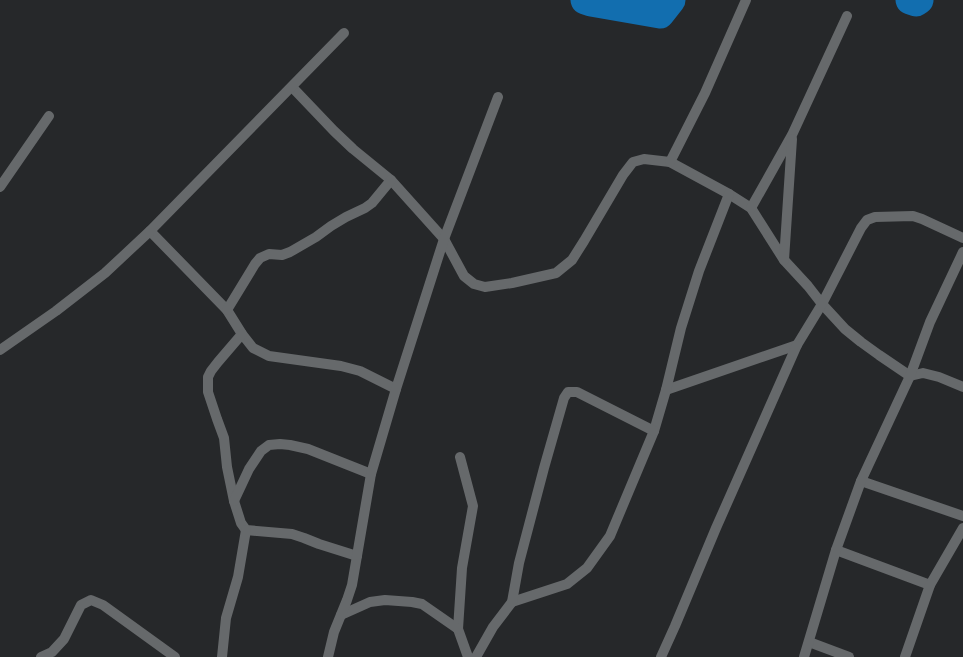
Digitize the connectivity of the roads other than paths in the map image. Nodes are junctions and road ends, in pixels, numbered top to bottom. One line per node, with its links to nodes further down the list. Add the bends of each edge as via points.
1 (746, 0): 8 (street, via 705,93)
2 (847, 16): 7 (street)
3 (344, 33): 4 (street)
4 (292, 87): 9 (street, via 353,149); 13 (street)
5 (498, 97): 15 (street)
6 (49, 116): 10 (street)
7 (792, 135): 12 (street); 17 (street)
8 (670, 162): 11 (street); 15 (street, via 644,159 633,162 572,260 556,273 512,284 485,287 474,284 464,276)
9 (392, 180): 15 (street); 19 (street, via 372,203 303,245 282,255 269,254 260,258)
10 (0, 187)
11 (729, 194): 12 (street); 26 (street, via 699,271 681,328)
12 (751, 208): 17 (street)
13 (150, 230): 19 (street); 22 (street, via 106,273)
14 (963, 238): 18 (street, via 913,216 875,217 867,220)
15 (444, 239): 25 (street)
16 (963, 252): 23 (street, via 930,322)
17 (784, 260): 18 (street)
18 (822, 304): 21 (street); 23 (street, via 845,329)
19 (227, 310): 20 (street)
20 (242, 334): 25 (street, via 253,348 269,356 360,371); 31 (street, via 208,377 208,392 224,438)
21 (797, 345): 26 (street); 48 (street)
22 (0, 350)
23 (910, 376): 24 (street, via 924,373); 30 (street)
24 (963, 387)
25 (396, 390): 29 (street)
26 (666, 390): 27 (street)
27 (654, 432): 38 (street, via 610,536 587,568 567,584); 38 (street, via 577,392 568,392 564,398 544,468 519,563)
28 (460, 457): 40 (street, via 473,506 462,568)
29 (371, 474): 31 (street, via 308,449 290,445 269,445 260,451); 36 (street)
30 (861, 481): 32 (street); 35 (street)
31 (234, 501): 34 (street)
32 (963, 516)
33 (963, 528): 37 (street)
34 (246, 530): 36 (street, via 292,534); 44 (street, via 238,577 226,618)
35 (836, 550): 37 (street); 41 (street)
36 (357, 556): 39 (street, via 352,585)
37 (930, 585): 51 (street)
38 (512, 602): 47 (street, via 493,627)
39 (341, 615): 40 (street, via 370,602 412,602 422,604); 45 (street)
40 (458, 629): 46 (street)
41 (809, 642): 49 (street); 50 (street)
42 (41, 657): 43 (street, via 52,652 64,639 81,605 91,600 103,605)
43 (175, 657)
44 (222, 657)
45 (328, 657)
46 (468, 657)
47 (476, 657)
48 (661, 657)
49 (804, 657)
50 (848, 657)
51 (905, 657)

